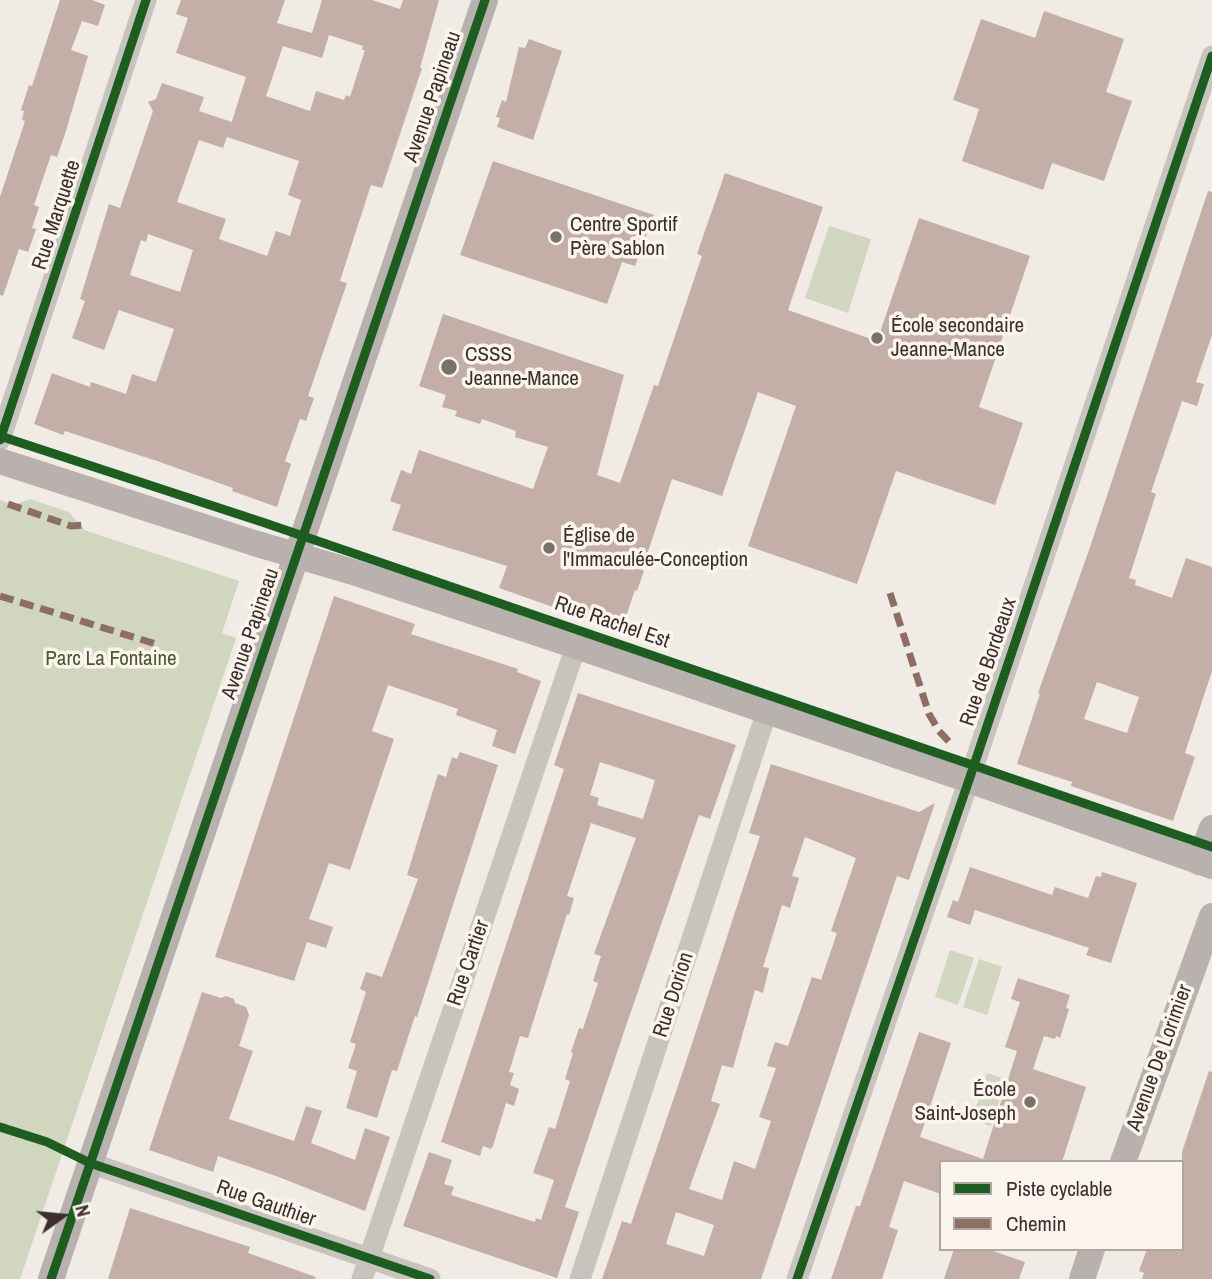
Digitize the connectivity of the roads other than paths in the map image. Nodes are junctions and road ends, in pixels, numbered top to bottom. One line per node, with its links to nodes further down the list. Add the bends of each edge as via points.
1 (145, 0): 4 (street, Rue Marquette)
2 (485, 0): 6 (main road, Avenue Papineau)
3 (1212, 55): 9 (street, Rue de Bordeaux)
4 (0, 440)
5 (0, 461): 6 (main road, Rue Rachel Est)
6 (296, 556): 7 (main road, Rue Rachel Est); 14 (main road, Avenue Papineau)
7 (576, 646): 8 (main road, Rue Rachel Est); 16 (street, Rue Cartier)
8 (767, 711): 9 (main road, Rue Rachel Est); 20 (street, Rue Dorion)
9 (969, 779): 11 (main road, Rue Rachel Est); 21 (street, Rue de Bordeaux)
10 (1212, 828): 11 (main road)
11 (1206, 864)
12 (1212, 916): 13 (main road, Avenue De Lorimier)
13 (1124, 1160)
14 (90, 1163): 16 (street, Rue Gauthier); 17 (main road, Avenue Papineau)
15 (1091, 1251): 22 (main road)
16 (369, 1258): 18 (street, Rue Cartier); 19 (street, Rue Gauthier)
17 (51, 1279)
18 (362, 1279)
19 (430, 1279)
20 (580, 1279)
21 (797, 1279)
22 (1082, 1279)

